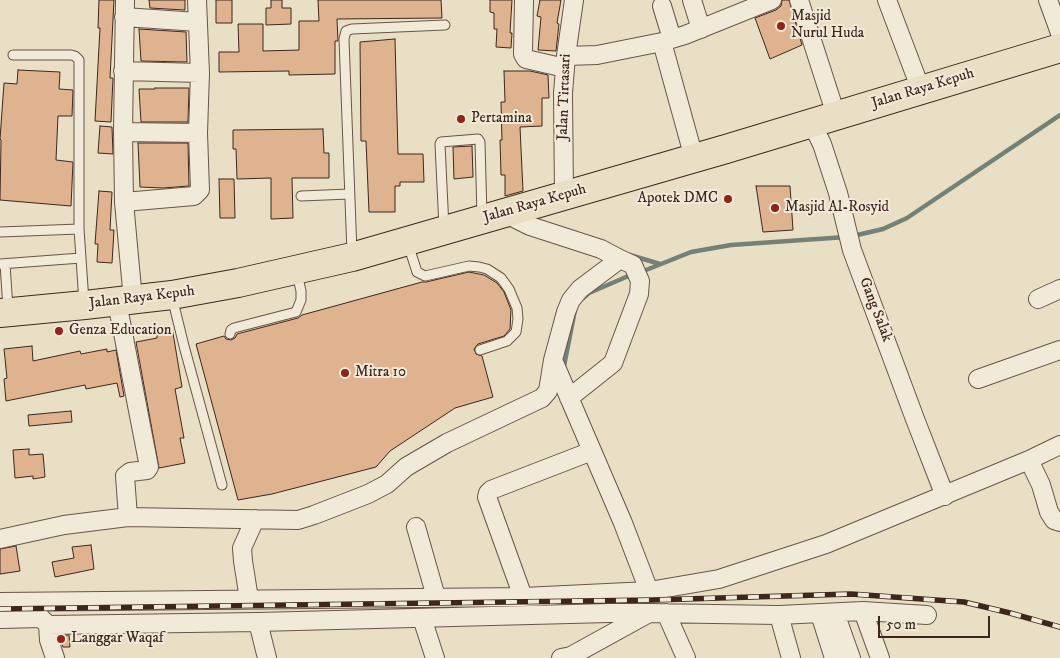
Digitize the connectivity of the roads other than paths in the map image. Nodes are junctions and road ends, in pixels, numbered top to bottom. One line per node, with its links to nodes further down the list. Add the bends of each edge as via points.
1 (197, 0): 11 (street)
2 (524, 0): 17 (street, via 523,54 526,59)
3 (574, 0): 17 (street, Jalan Tirtasari)
4 (692, 0): 13 (street)
5 (772, 0): 13 (street)
6 (799, 0): 21 (street, Gang Salak)
7 (887, 0): 20 (street)
8 (1048, 0): 15 (street)
9 (662, 6): 14 (street)
10 (125, 8): 11 (street); 18 (street)
11 (198, 22): 19 (street)
12 (445, 25): 25 (lane, via 346,31)
13 (701, 29): 14 (street)
14 (667, 41): 17 (street); 24 (street)
15 (1059, 47): 20 (main road, Jalan Raya Kepuh)
16 (13, 55): 30 (lane, via 71,55 79,60)
17 (565, 62): 26 (street, Jalan Tirtasari)
18 (124, 71): 19 (street); 22 (street)
19 (200, 73): 23 (street)
20 (922, 90): 21 (main road, Jalan Raya Kepuh)
21 (824, 119): 24 (main road, Jalan Raya Kepuh); 54 (street, Gang Salak, via 822,144 852,250)
22 (123, 132): 23 (street); 28 (street)
23 (198, 133): 28 (street, via 200,190 197,194)
24 (694, 158): 26 (main road, Jalan Raya Kepuh)
25 (349, 194): 27 (lane); 34 (lane)
26 (564, 195): 29 (main road, Jalan Raya Kepuh)
27 (301, 196)
28 (124, 202): 42 (street)
29 (493, 216): 31 (main road, Jalan Raya Kepuh); 31 (lane, via 478,139 441,142); 37 (street, via 601,249)
30 (79, 229): 32 (lane); 35 (lane)
31 (444, 231): 33 (main road, Jalan Raya Kepuh)
32 (0, 232)
33 (408, 242): 34 (main road, Jalan Raya Kepuh); 46 (lane, via 417,272 425,276 469,266 479,267 501,278 510,288 517,308 516,332 507,341)
34 (352, 257): 38 (main road, Jalan Raya Kepuh)
35 (81, 258): 36 (lane); 43 (lane)
36 (2, 264): 44 (lane)
37 (631, 269): 49 (street, via 580,289 571,300 566,312); 49 (street, via 639,294 613,363)
38 (296, 271): 40 (main road, Jalan Raya Kepuh); 45 (lane, via 301,300 296,312 234,328)
39 (1060, 289): 41 (street)
40 (172, 295): 42 (main road, Jalan Raya Kepuh); 53 (lane)
41 (1038, 299)
42 (125, 301): 43 (main road, Jalan Raya Kepuh); 55 (street, via 150,467 125,476)
43 (85, 305): 44 (main road, Jalan Raya Kepuh)
44 (4, 312)
45 (230, 334)
46 (480, 350)
47 (1060, 350): 48 (street)
48 (978, 379)
49 (562, 381): 51 (street); 57 (street, via 542,398 447,443 368,494 298,520)
50 (1060, 445): 52 (street)
51 (592, 451): 60 (street); 62 (street, via 488,493)
52 (1029, 460): 54 (street); 56 (street, via 1049,512 1054,520)
53 (222, 485)
54 (945, 496): 60 (street, via 826,544 718,579)
55 (128, 517): 57 (street); 59 (street, via 64,525)
56 (1060, 522)
57 (253, 523): 63 (street, via 242,548)
58 (416, 527): 61 (street)
59 (0, 539)
60 (649, 591): 62 (street)
61 (436, 597): 62 (street); 63 (street)
62 (523, 597)
63 (249, 599): 64 (street)
64 (0, 602)
65 (864, 611): 68 (street); 70 (street); 83 (street)
66 (649, 613): 67 (street); 71 (street); 75 (street)
67 (666, 613): 69 (street); 79 (street)
68 (828, 613): 69 (street); 81 (street); 82 (street)
69 (779, 615): 80 (street)
70 (927, 615)
71 (422, 618): 73 (street); 78 (street)
72 (0, 619): 74 (street, via 41,618)
73 (258, 622): 74 (street); 77 (street)
74 (48, 626): 76 (street)
75 (568, 657)
76 (56, 658)
77 (267, 658)
78 (435, 658)
79 (686, 658)
80 (791, 658)
81 (834, 658)
82 (850, 658)
83 (880, 658)

